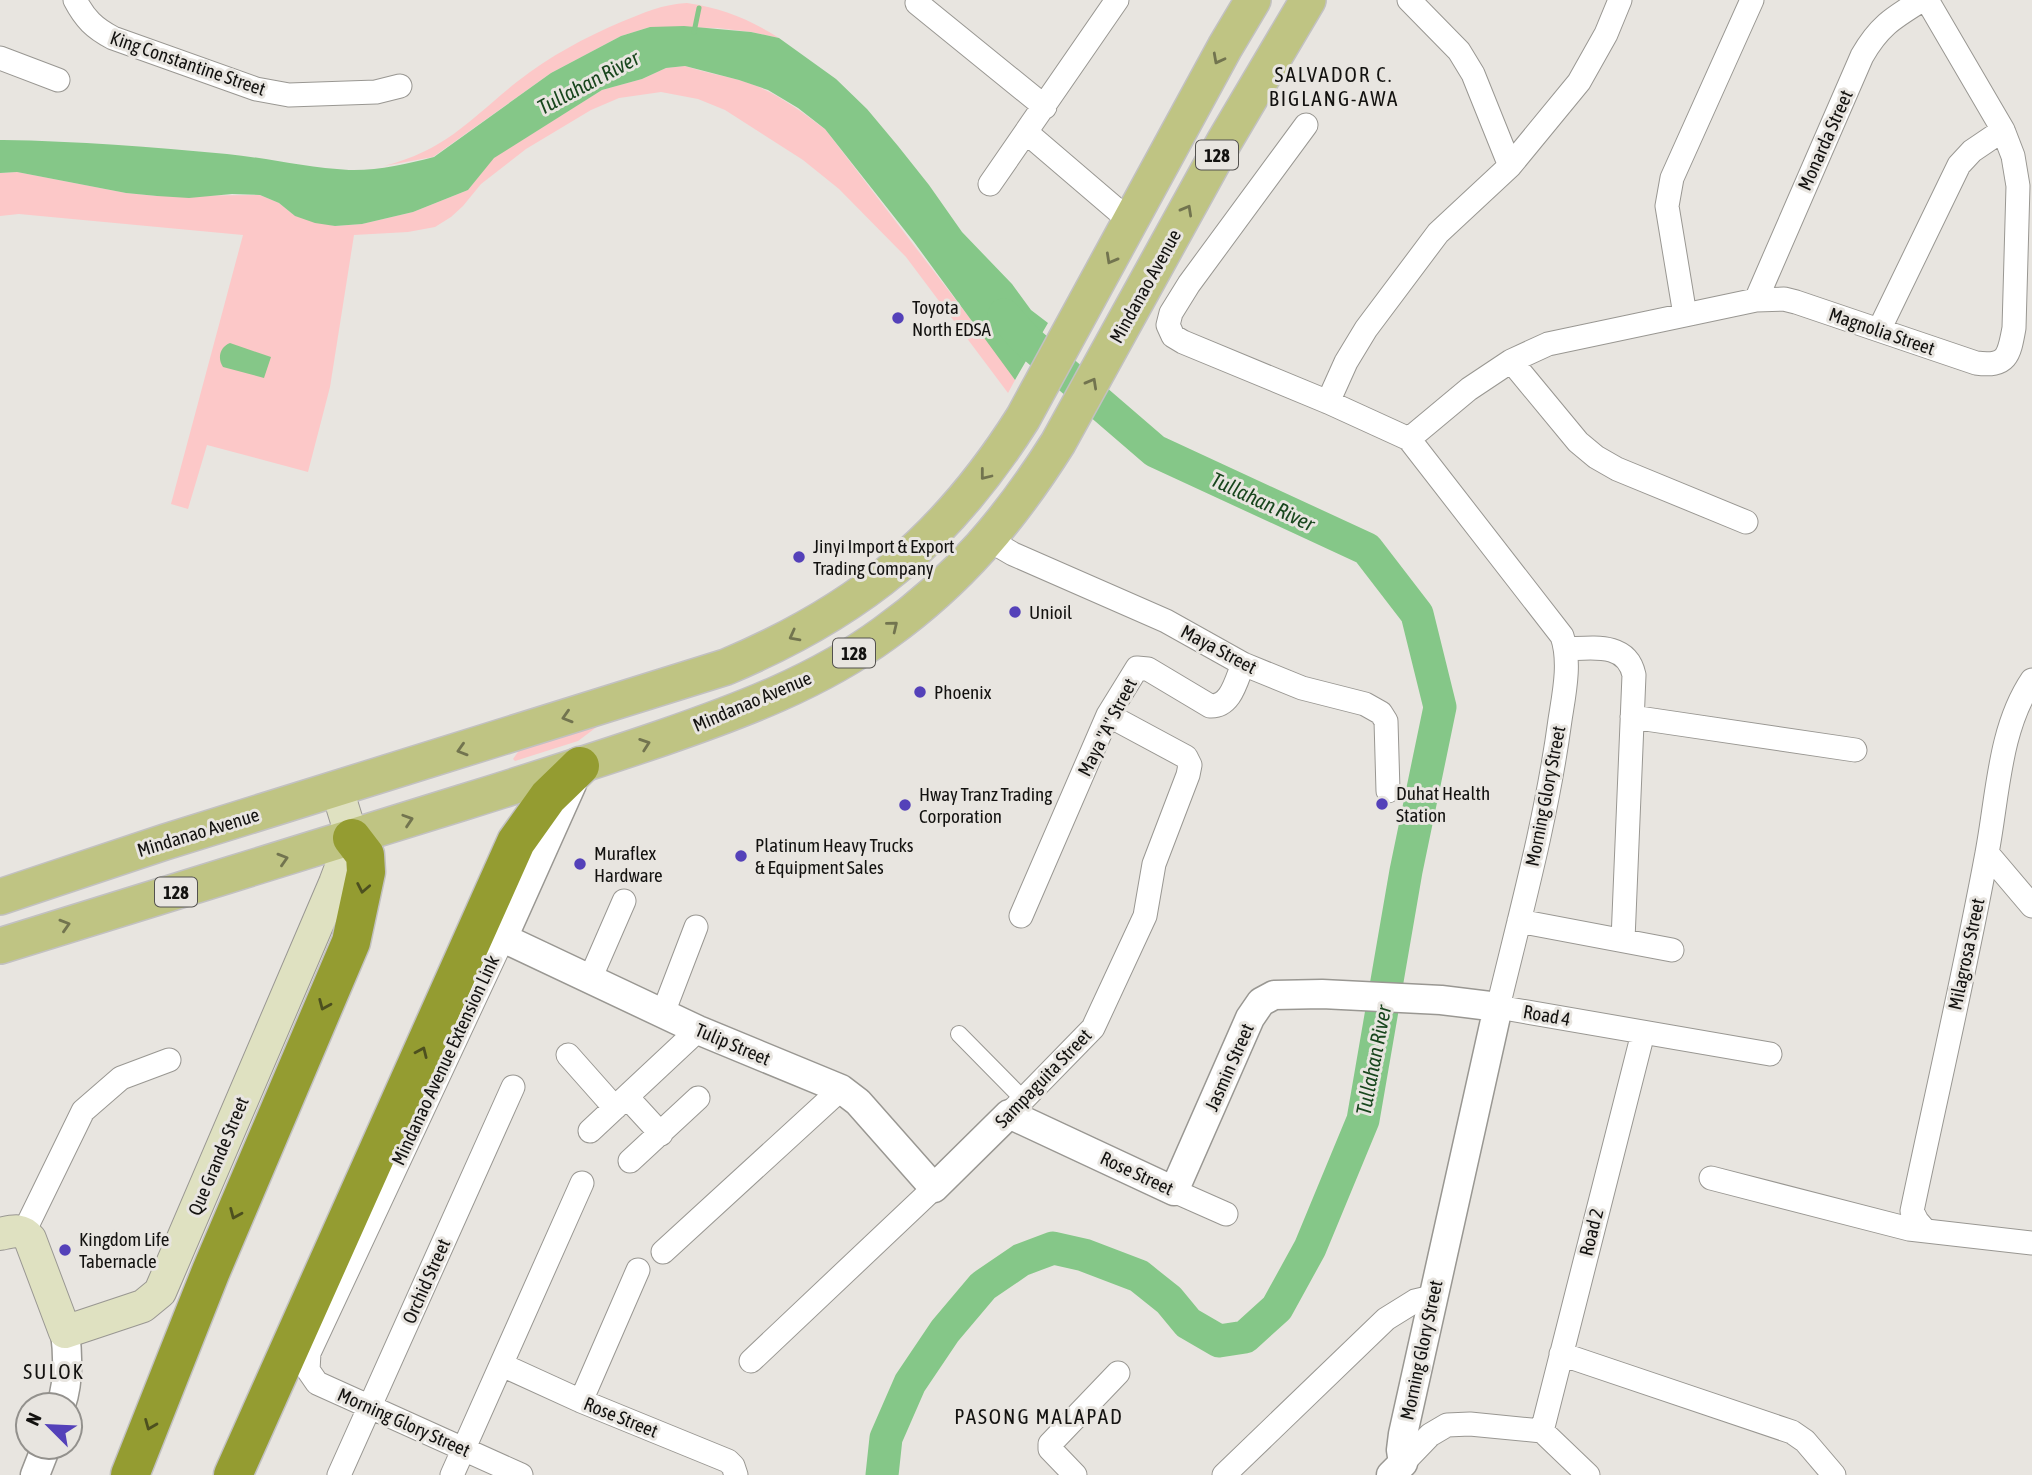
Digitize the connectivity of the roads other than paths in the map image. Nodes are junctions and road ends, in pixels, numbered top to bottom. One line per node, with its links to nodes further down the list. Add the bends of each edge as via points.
1 (75, 0): 13 (street, King Constantine Street, via 95,29 113,38 256,89 315,95)
2 (919, 0): 14 (street, via 917,3)
3 (1117, 0): 14 (street)
4 (1253, 0): 15 (main road, Mindanao Avenue / 128, one-way to 15)
5 (1308, 0): 19 (main road, Mindanao Avenue / 128)
6 (1409, 0): 20 (street, via 1459,51 1473,74)
7 (1620, 0): 20 (street, via 1579,82)
8 (1752, 0): 24 (street, via 1668,192)
9 (1922, 0): 23 (street, Monarda Street, via 1872,37)
10 (1927, 0): 17 (street, Magnolia Street)
11 (0, 58): 12 (street)
12 (58, 80)
13 (400, 86)
14 (1045, 107): 18 (street)
15 (1185, 119): 19 (main road); 22 (main road, Mindanao Avenue / 128)
16 (1306, 125): 27 (street, via 1178,299 1168,325 1173,336 1183,342)
17 (2003, 130): 25 (street, via 1959,166); 25 (street, Magnolia Street, via 2018,186 2014,328 2006,358 1998,363 1976,363)
18 (1027, 133): 21 (street); 22 (street)
19 (1224, 142): 30 (main road, Mindanao Avenue / 128, one-way to 19, via 1059,443)
20 (1510, 166): 27 (street, via 1438,233 1366,328)
21 (990, 184)
22 (1131, 222): 33 (main road, Mindanao Avenue / 128, one-way to 33, via 1023,418 971,493 930,538 858,598 772,648)
23 (1755, 300): 24 (street, Magnolia Street); 25 (street, Magnolia Street, via 1784,299)
24 (1685, 314): 26 (street, Magnolia Street, via 1548,344)
25 (1879, 330)
26 (1511, 361): 28 (street, Magnolia Street, via 1469,388); 29 (street, via 1578,442 1596,457)
27 (1328, 402): 28 (street)
28 (1409, 439): 31 (street, via 1562,636)
29 (1746, 522)
30 (989, 540): 32 (street, Maya Street, via 1166,621); 38 (main road, Mindanao Avenue / 128, one-way to 30, via 741,710 835,664 885,633)
31 (1567, 649): 36 (street, via 1601,648 1625,655 1634,675); 47 (street, Morning Glory Street, via 1554,770)
32 (1243, 664): 35 (street, Maya "A" Street, via 1227,701 1218,706 1210,706 1148,669 1137,668); 40 (street, Maya Street, via 1381,713 1386,722)
33 (726, 667): 38 (main road, via 691,695 610,725); 39 (main road, Mindanao Avenue / 128, one-way to 39)
34 (2032, 680): 42 (street, Milagrosa Street, via 2019,699 2012,723)
35 (1108, 715): 46 (street, Maya "A" Street); 67 (street, Sampaguita Street, via 1186,757 1188,775 1154,864 1145,916 1093,1028)
36 (1632, 717): 37 (street); 50 (street)
37 (1855, 750)
38 (580, 766): 41 (main road, Mindanao Avenue / 128, one-way to 38); 49 (street, Mindanao Avenue Extension Link); 96 (highway, one-way to 38, via 516,842 548,797)
39 (337, 789): 41 (main road); 43 (main road, Mindanao Avenue / 128)
40 (1388, 791)
41 (352, 838): 51 (main road, Mindanao Avenue / 128, one-way to 41); 82 (main road, Que Grande Street, via 160,1292 143,1306); 95 (highway, one-way to 95, via 365,855 366,872 351,942)
42 (1987, 853): 45 (street); 76 (street, Milagrosa Street, via 1912,1211)
43 (0, 897)
44 (624, 901): 53 (street)
45 (2032, 906)
46 (1021, 916)
47 (1518, 921): 50 (street); 55 (street, Morning Glory Street)
48 (696, 927): 56 (street)
49 (503, 938): 53 (street, Tulip Street); 83 (street, Mindanao Avenue Extension Link)
50 (1623, 940): 52 (street)
51 (0, 946)
52 (1672, 950)
53 (590, 979): 56 (street, Tulip Street)
54 (1322, 994): 55 (street, Road 4); 74 (street, Jasmin Street, via 1274,995 1261,1002)
55 (1498, 1007): 58 (street, Road 4); 81 (street, Morning Glory Street)
56 (663, 1013): 57 (street, Tulip Street)
57 (698, 1030): 64 (street, Tulip Street); 66 (street)
58 (1643, 1033): 60 (street, Road 4); 84 (street, Road 2)
59 (959, 1034): 67 (street)
60 (1770, 1054)
61 (568, 1055): 66 (street)
62 (169, 1060): 77 (street, via 121,1078 83,1111)
63 (513, 1087): 90 (street, Orchid Street)
64 (841, 1089): 73 (street, Tulip Street); 79 (street)
65 (698, 1098): 69 (street)
66 (621, 1103): 68 (street); 69 (street)
67 (1016, 1107): 73 (street, Sampaguita Street); 74 (street, Rose Street)
68 (590, 1131)
69 (661, 1134): 70 (street)
70 (630, 1161)
71 (1711, 1178): 76 (street, via 1851,1216)
72 (582, 1183): 86 (street)
73 (934, 1188): 85 (street, Sampaguita Street)
74 (1174, 1191): 75 (street, Rose Street)
75 (1226, 1214)
76 (1924, 1229): 78 (street)
77 (12, 1233): 82 (main road, via 30,1239)
78 (2032, 1243)
79 (663, 1252)
80 (638, 1270): 89 (street)
81 (1432, 1297): 93 (street, Morning Glory Street); 101 (street, via 1415,1301 1386,1319)
82 (65, 1332): 88 (street)
83 (309, 1353): 90 (street, Morning Glory Street, via 308,1370 317,1383)
84 (1561, 1354): 91 (street, Road 2); 103 (street, via 1792,1432)
85 (751, 1361)
86 (502, 1365): 89 (street, Rose Street); 92 (street)
87 (1118, 1373): 100 (street, via 1050,1444)
88 (65, 1391)
89 (581, 1401): 94 (street, Rose Street, via 728,1461)
90 (370, 1406): 92 (street, Morning Glory Street); 97 (street, Orchid Street)
91 (1542, 1431): 93 (street, via 1447,1425 1430,1435); 102 (street)
92 (464, 1449): 98 (street); 99 (street, Morning Glory Street)
93 (1397, 1469)
94 (736, 1473)
95 (130, 1475)
96 (233, 1475)
97 (339, 1475)
98 (452, 1475)
99 (521, 1475)
100 (1075, 1475)
101 (1224, 1475)
102 (1588, 1475)
103 (1833, 1475)

